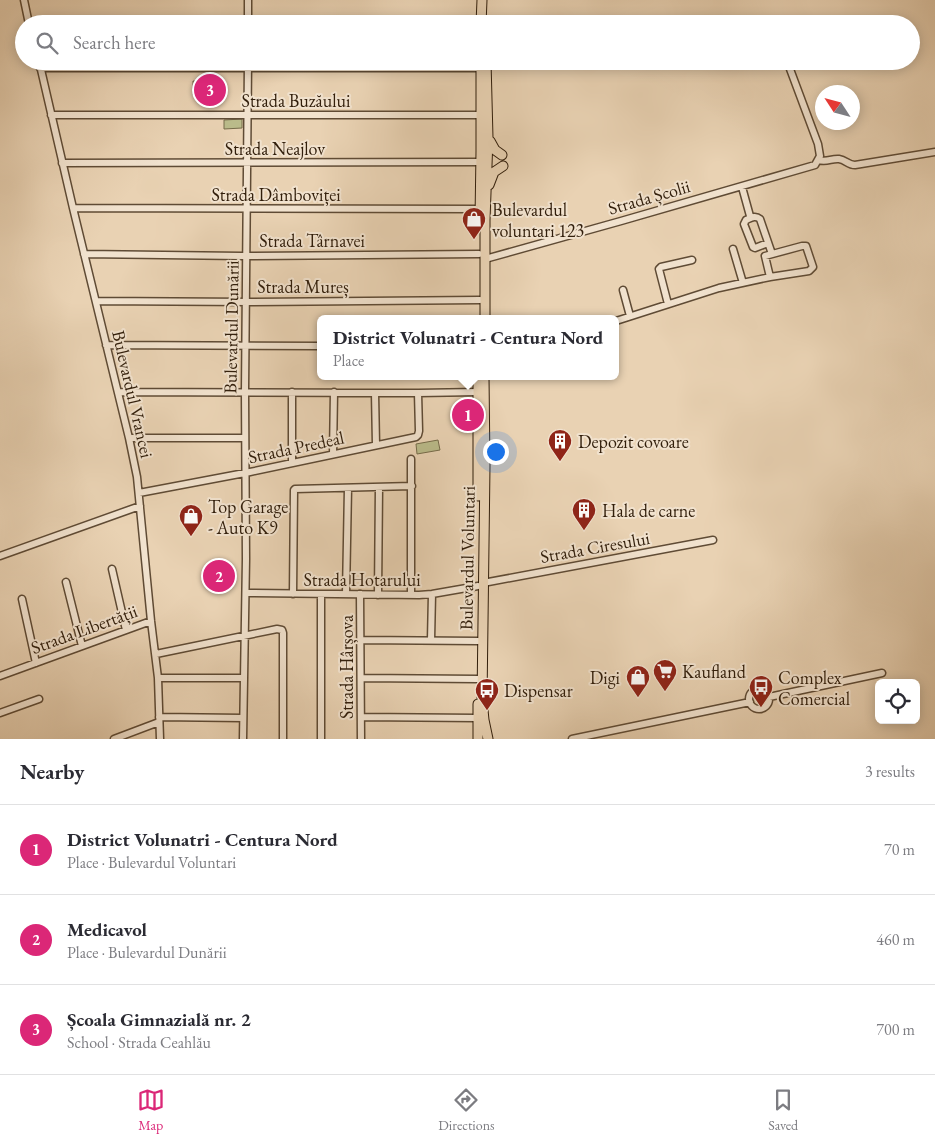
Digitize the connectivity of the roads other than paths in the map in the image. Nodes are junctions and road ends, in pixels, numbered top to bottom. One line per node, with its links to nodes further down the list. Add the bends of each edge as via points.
1 (24, 0): 5 (street)
2 (248, 0): 6 (street)
3 (482, 0): 7 (highway)
4 (487, 0): 8 (highway)
5 (27, 15)
6 (248, 15)
7 (483, 15)
8 (484, 15)
9 (41, 70): 14 (street, Bulevardul Vrancei)
10 (248, 70): 16 (street, Bulevardul Dunării)
11 (482, 70): 15 (highway)
12 (482, 70): 17 (highway)
13 (790, 70): 20 (street, via 818,144)
14 (51, 115): 16 (street, Strada Buzăului); 22 (street, Bulevardul Vrancei)
15 (481, 115): 16 (street, Strada Buzăului); 21 (highway)
16 (247, 116): 23 (street, Bulevardul Dunării)
17 (488, 138): 19 (highway); 21 (highway)
18 (935, 152): 20 (street, Strada Școlii, via 855,165 839,159)
19 (502, 155)
20 (819, 160): 25 (street, Strada Școlii, via 808,168)
21 (484, 162): 23 (street, Strada Neajlov); 26 (highway); 28 (highway)
22 (62, 163): 23 (street, Strada Neajlov); 27 (street, Bulevardul Vrancei)
23 (247, 163): 29 (street, Bulevardul Dunării)
24 (503, 166): 26 (highway, via 494,172)
25 (742, 187): 30 (street); 36 (street, Strada Școlii)
26 (487, 190): 36 (highway)
27 (73, 208): 29 (street, Strada Dâmboviței); 33 (street, Bulevardul Vrancei)
28 (480, 208): 29 (street, Strada Dâmboviței); 36 (highway)
29 (247, 209): 35 (street, Bulevardul Dunării)
30 (750, 216)
31 (768, 243): 31 (street, via 760,219 746,220 744,224 753,247); 34 (street)
32 (733, 250): 39 (street)
33 (84, 254): 35 (street, Strada Târnavei); 42 (street, Bulevardul Vrancei)
34 (772, 254): 38 (street, via 765,256); 38 (street, via 805,245 813,267 804,272)
35 (247, 256): 36 (street, Strada Târnavei); 43 (street, Bulevardul Dunării)
36 (482, 256): 41 (highway); 46 (highway)
37 (692, 260): 44 (street, via 659,269)
38 (770, 277): 39 (street)
39 (743, 283): 44 (street)
40 (623, 290): 47 (street)
41 (480, 300): 43 (street, Strada Mureș); 45 (highway)
42 (96, 301): 43 (street, Strada Mureș); 49 (street, Bulevardul Vrancei)
43 (246, 302): 50 (street, Bulevardul Dunării)
44 (668, 304): 47 (street)
45 (480, 315)
46 (485, 315)
47 (630, 316): 48 (street)
48 (619, 319)
49 (106, 345): 50 (street); 54 (street, Bulevardul Vrancei)
50 (246, 346): 51 (street); 55 (street, Bulevardul Dunării)
51 (317, 346)
52 (478, 380): 58 (highway, Bulevardul Voluntari)
53 (484, 380): 77 (highway, Bulevardul Voluntari, via 485,466)
54 (118, 392): 55 (street); 61 (street, Bulevardul Vrancei)
55 (245, 392): 56 (street); 62 (street, Bulevardul Dunării)
56 (292, 392): 57 (street); 66 (street)
57 (334, 392): 59 (street); 64 (street)
58 (478, 392): 60 (street); 77 (highway, Bulevardul Voluntari)
59 (375, 393): 60 (street); 63 (street)
60 (418, 393): 63 (street, Strada Predeal, via 418,435)
61 (129, 438): 62 (street); 71 (street, Bulevardul Vrancei)
62 (245, 438): 67 (street, Bulevardul Dunării)
63 (376, 445): 64 (street, Strada Predeal)
64 (333, 454): 66 (street, Strada Predeal)
65 (412, 458): 68 (street)
66 (292, 463): 67 (street, Strada Predeal)
67 (246, 472): 71 (street, Strada Predeal); 78 (street, Bulevardul Dunării)
68 (412, 486): 69 (street); 85 (street)
69 (379, 487): 70 (street); 84 (street)
70 (348, 488): 79 (street, via 294,490); 81 (street)
71 (139, 494): 72 (street, Bulevardul Vrancei)
72 (140, 506): 74 (street); 87 (street, Bulevardul Vrancei)
73 (713, 540): 77 (street, Strada Ciresului)
74 (0, 556)
75 (112, 568): 88 (street)
76 (66, 582): 93 (street)
77 (480, 584): 83 (street, Strada Hotarului); 92 (highway, Bulevardul Voluntari); 117 (highway, Bulevardul Voluntari, via 482,700)
78 (246, 593): 79 (street, Strada Hotarului); 89 (street, Bulevardul Dunării)
79 (293, 594): 80 (street, Strada Hotarului)
80 (321, 594): 81 (street, Strada Hotarului); 114 (street)
81 (346, 594): 82 (street, Strada Hotarului)
82 (360, 594): 84 (street, Strada Hotarului); 90 (street, Strada Hârșova)
83 (432, 594): 85 (street, Strada Hotarului); 91 (street)
84 (378, 595): 85 (street, Strada Hotarului)
85 (411, 595)
86 (22, 599): 95 (street)
87 (151, 621): 88 (street, Strada Libertății); 94 (street, Bulevardul Vrancei)
88 (126, 630): 93 (street, Strada Libertății)
89 (245, 635): 94 (street); 99 (street, Bulevardul Dunării); 113 (street, via 277,628 282,630)
90 (361, 640): 91 (street); 100 (street, Strada Hârșova)
91 (432, 640): 92 (street)
92 (478, 640): 101 (highway, Bulevardul Voluntari)
93 (82, 646): 95 (street, Strada Libertății)
94 (156, 654): 98 (street, Bulevardul Vrancei)
95 (36, 663): 97 (street, Strada Libertății)
96 (882, 673): 102 (street)
97 (0, 676)
98 (158, 678): 99 (street); 109 (street, Bulevardul Vrancei)
99 (243, 678): 107 (street, Bulevardul Dunării)
100 (361, 678): 101 (street); 106 (street, Strada Hârșova)
101 (478, 679): 108 (highway, Bulevardul Voluntari)
102 (769, 698): 104 (street, via 766,706 759,709); 104 (street, via 765,691 757,690 750,696)
103 (39, 699): 105 (street)
104 (750, 702): 118 (street)
105 (0, 713)
106 (361, 717): 108 (street); 115 (street, Strada Hârșova)
107 (243, 718): 109 (street); 112 (street, Bulevardul Dunării)
108 (478, 718): 116 (highway, Bulevardul Voluntari)
109 (159, 720): 110 (street); 111 (street, Bulevardul Vrancei)
110 (114, 739)
111 (160, 739)
112 (243, 739)
113 (283, 739)
114 (321, 739)
115 (361, 739)
116 (478, 739)
117 (488, 739)
118 (572, 739)

